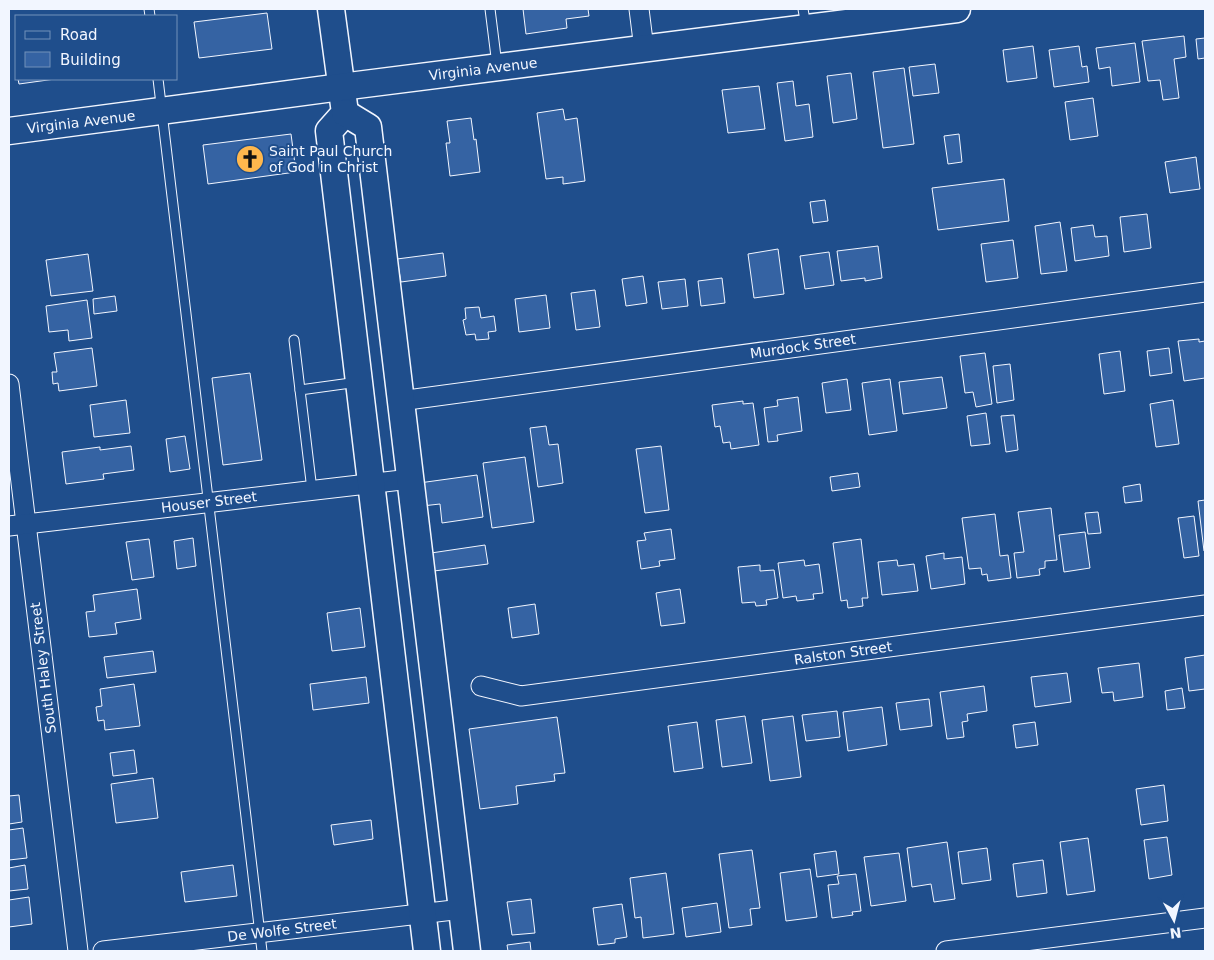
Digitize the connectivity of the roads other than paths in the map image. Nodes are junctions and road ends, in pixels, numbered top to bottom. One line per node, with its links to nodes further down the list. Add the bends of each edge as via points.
1 (331, 9): 10 (street)
2 (490, 9): 8 (lane)
3 (639, 9): 7 (street)
4 (951, 9): 5 (street, Virginia Avenue); 6 (street, Virginia Avenue)
5 (957, 9)
6 (805, 18): 7 (street, Virginia Avenue)
7 (644, 49): 8 (street, Virginia Avenue)
8 (497, 68): 10 (street, Virginia Avenue)
9 (158, 80): 11 (lane)
10 (341, 87): 11 (street, Virginia Avenue); 12 (street)
11 (162, 111): 13 (street, Virginia Avenue); 23 (lane)
12 (345, 113): 16 (street, via 329,132); 19 (street, via 368,127)
13 (9, 131)
14 (1205, 292): 19 (street, Murdock Street)
15 (294, 340): 18 (lane)
16 (358, 382): 18 (lane); 21 (street)
17 (9, 384): 24 (street, South Haley Street)
18 (300, 390): 22 (lane)
19 (400, 401): 20 (street)
20 (410, 479): 21 (street, Houser Street); 27 (street)
21 (370, 483): 22 (street, Houser Street); 28 (street)
22 (312, 490): 23 (street, Houser Street)
23 (209, 502): 24 (street, Houser Street); 30 (lane)
24 (17, 525): 31 (street, South Haley Street)
25 (1205, 605): 26 (street, Ralston Street, via 521,696)
26 (481, 686)
27 (462, 908): 28 (street, De Wolfe Street); 35 (street)
28 (422, 914): 30 (street, De Wolfe Street); 34 (street)
29 (1205, 918): 36 (street)
30 (260, 932): 32 (street, De Wolfe Street); 33 (lane)
31 (78, 951)
32 (103, 951)
33 (262, 951)
34 (427, 951)
35 (467, 951)
36 (946, 951)

